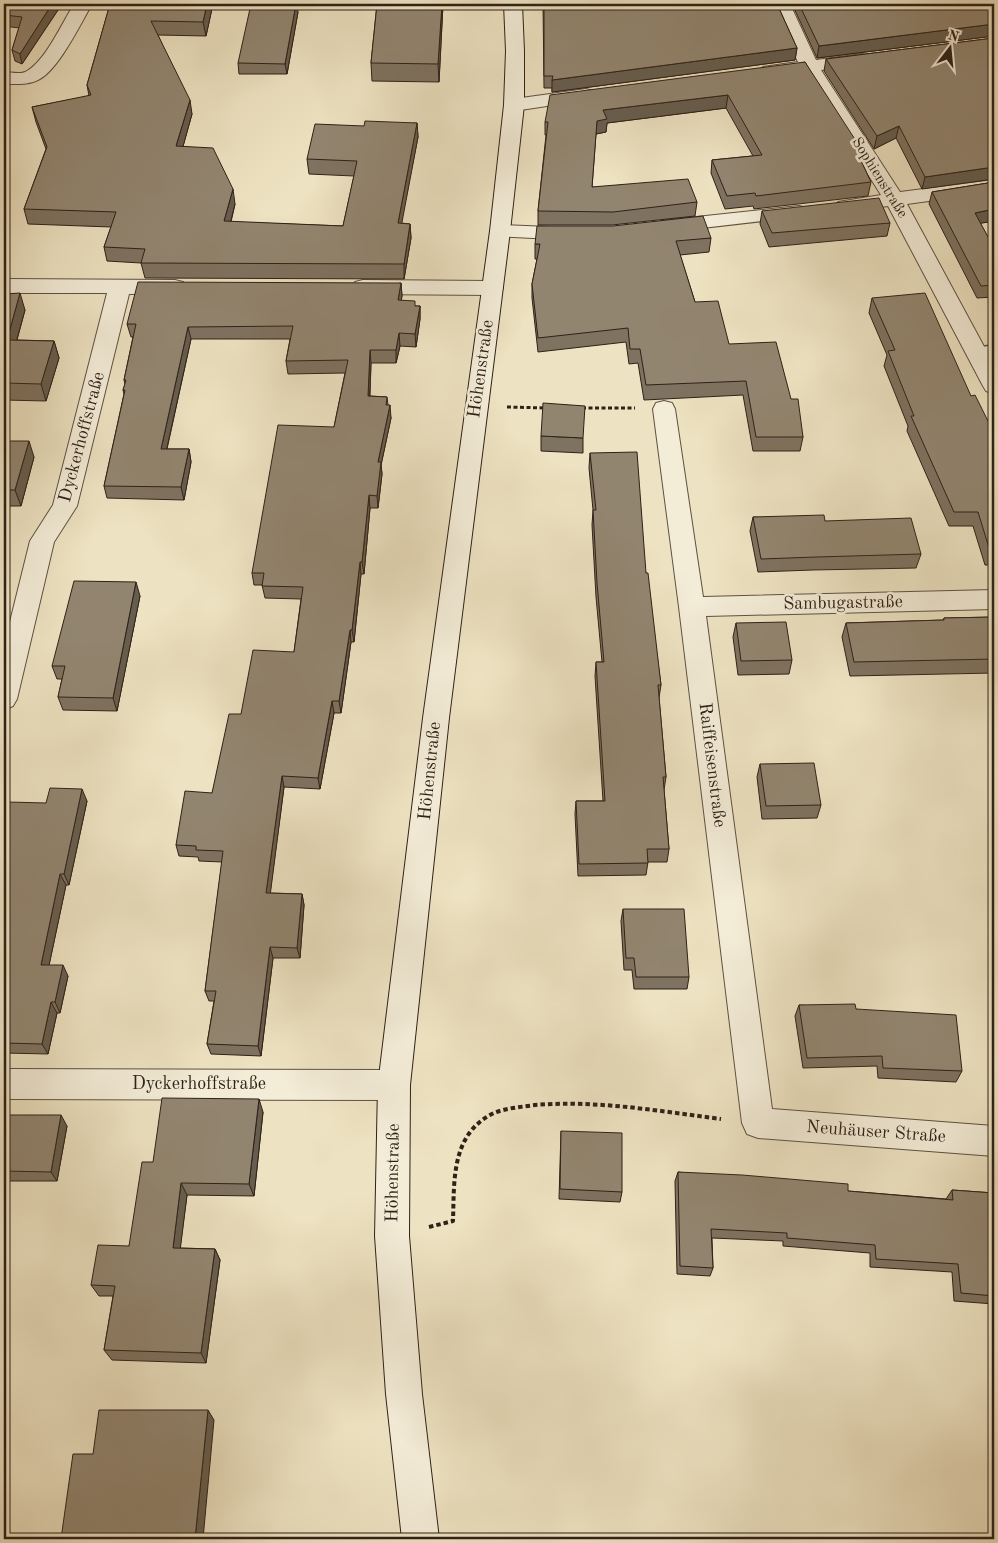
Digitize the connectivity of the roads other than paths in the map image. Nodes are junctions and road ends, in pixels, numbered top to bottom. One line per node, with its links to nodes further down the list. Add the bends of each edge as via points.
1 (83, 4): 7 (street, via 38,71 28,78)
2 (513, 4): 9 (street, Höhenstraße)
3 (781, 4): 5 (street, Sophienstraße)
4 (877, 58): 5 (street)
5 (809, 66): 6 (street); 11 (street, Sophienstraße)
6 (750, 74)
7 (4, 78)
8 (602, 93): 9 (street)
9 (514, 105): 13 (street, Höhenstraße)
10 (994, 186): 11 (street)
11 (895, 201): 12 (street); 20 (street, Sophienstraße)
12 (651, 228)
13 (500, 231): 14 (street); 19 (street, Höhenstraße)
14 (595, 233)
15 (4, 286): 16 (street)
16 (120, 286): 17 (street); 25 (street, Dyckerhoffstraße, via 65,506 42,541)
17 (199, 287)
18 (346, 287): 19 (street)
19 (492, 288): 27 (street, Höhenstraße, via 436,718)
20 (985, 352): 21 (street, Sophienstraße)
21 (994, 386)
22 (664, 409): 24 (street, Raiffeisenstraße)
23 (994, 599): 24 (street, Sambugastraße)
24 (692, 606): 28 (street, Raiffeisenstraße)
25 (4, 699)
26 (4, 1084): 27 (street, Dyckerhoffstraße)
27 (394, 1085): 30 (street, Höhenstraße, via 392,1236 404,1394)
28 (758, 1123): 29 (street, Neuhäuser Straße)
29 (994, 1141)
30 (420, 1539)

